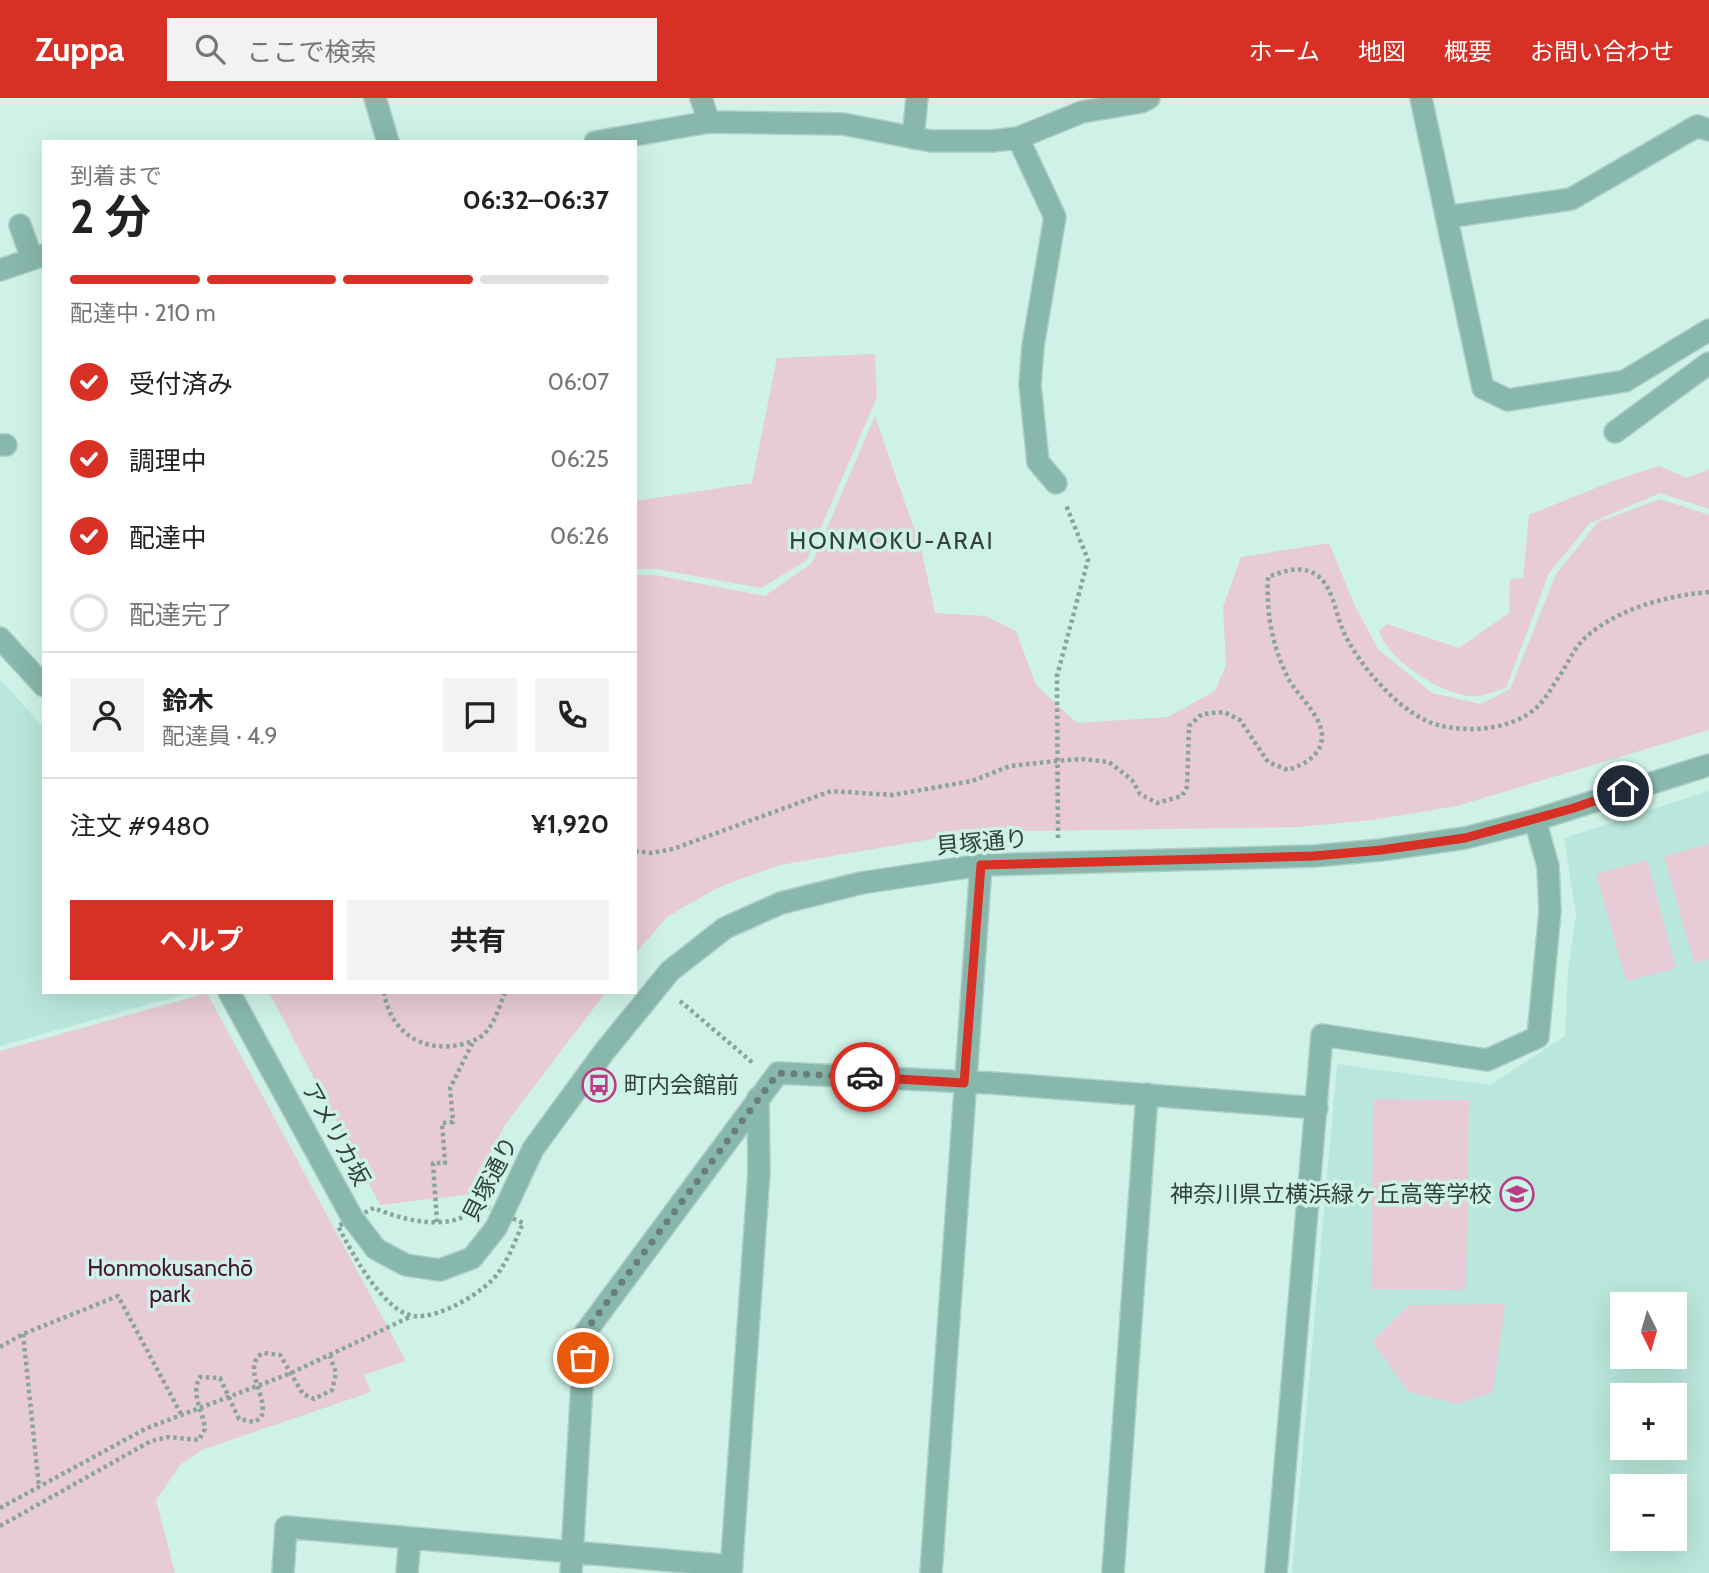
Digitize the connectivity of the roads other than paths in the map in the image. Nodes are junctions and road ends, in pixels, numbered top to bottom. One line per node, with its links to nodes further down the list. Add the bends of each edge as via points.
1 (375, 98): 10 (street)
2 (701, 98): 6 (street)
3 (917, 98): 8 (street)
4 (1149, 98): 9 (street, via 1083,112)
5 (1421, 98): 12 (street)
6 (709, 122): 8 (street, via 843,124); 11 (street)
7 (1709, 130): 12 (street, via 1697,126 1570,199)
8 (913, 138): 9 (street)
9 (1018, 138): 19 (street, via 1055,217 1030,385 1038,462)
10 (387, 140)
11 (606, 140)
12 (1447, 217): 16 (street, via 1483,388 1508,400 1625,381)
13 (20, 225): 14 (street)
14 (38, 257): 15 (street)
15 (0, 270)
16 (1709, 330)
17 (1709, 363): 18 (street)
18 (1615, 432)
19 (1056, 483)
20 (0, 639): 21 (street)
21 (42, 684)
22 (1709, 765): 23 (street, 貝塚通り)
23 (1535, 820): 24 (street, 貝塚通り, via 1465,838 1314,856); 29 (street, via 1548,866 1550,911 1538,1037 1487,1060 1322,1035)
24 (981, 865): 26 (street); 30 (street, 貝塚通り, via 861,883 780,903 725,928 670,971 604,1052 533,1149 485,1245 455,1267)
25 (230, 994): 30 (street, アメリカ坂, via 353,1219 376,1249 406,1265)
26 (964, 1083): 27 (street); 28 (street, via 778,1073); 36 (street)
27 (1147, 1094): 29 (street); 37 (street)
28 (758, 1098): 32 (street, via 584,1333); 33 (street, via 759,1172)
29 (1317, 1108): 38 (street)
30 (426, 1269)
31 (410, 1538): 32 (street); 34 (street, via 286,1527); 35 (street)
32 (571, 1562): 33 (street)
33 (732, 1570)
34 (283, 1573)
35 (407, 1573)
36 (931, 1573)
37 (1113, 1573)
38 (1276, 1573)

